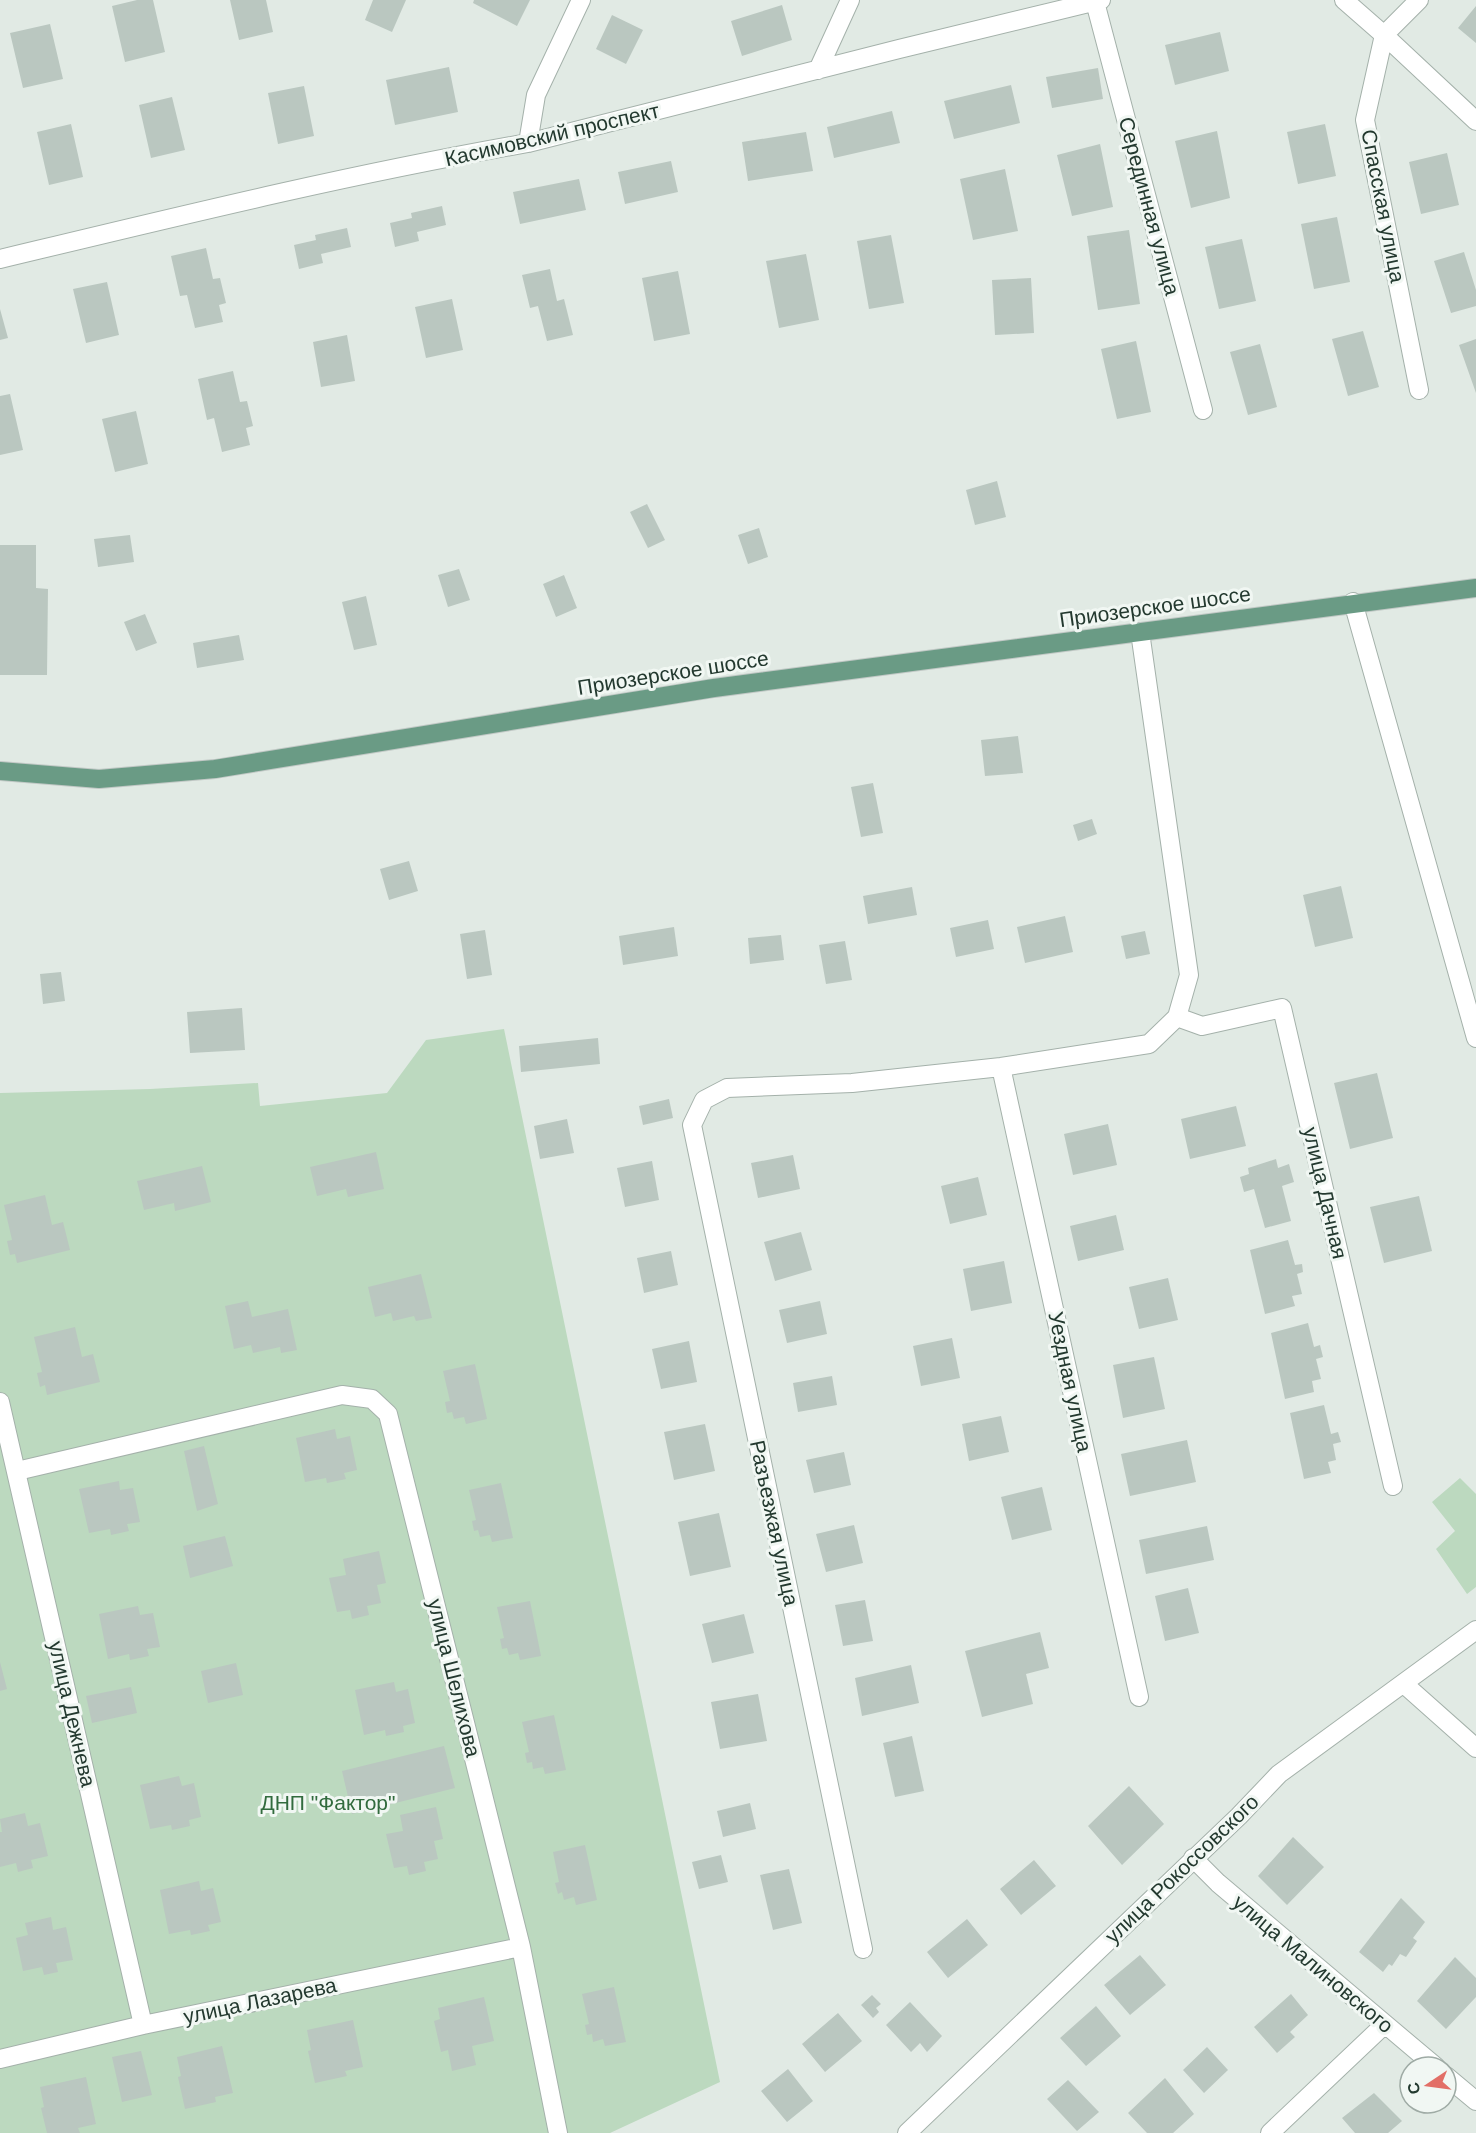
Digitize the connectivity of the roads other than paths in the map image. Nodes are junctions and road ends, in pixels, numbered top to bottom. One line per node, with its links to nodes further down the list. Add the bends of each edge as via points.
1 (581, 0): 9 (street, via 536,95)
2 (849, 0): 7 (street)
3 (1344, 0): 6 (street)
4 (1419, 0): 6 (street)
5 (1098, 1): 7 (street, Касимовский проспект); 12 (street, Серединная улица)
6 (1384, 35): 8 (street); 11 (street, Спасская улица, via 1365,120)
7 (818, 70): 9 (street, Касимовский проспект)
8 (1476, 121)
9 (528, 144): 10 (street, Касимовский проспект, via 247,200)
10 (0, 259)
11 (1419, 390)
12 (1203, 410)
13 (1476, 588): 14 (main road, Приозерское шоссе)
14 (1353, 603): 15 (main road, Приозерское шоссе); 18 (street)
15 (1140, 632): 16 (main road, Приозерское шоссе, via 714,688 215,769 99,779); 17 (street, via 1189,975)
16 (0, 771)
17 (1177, 1017): 19 (street, via 1149,1044); 22 (street, улица Дачная, via 1202,1026 1282,1008)
18 (1476, 1038)
19 (1001, 1067): 25 (street, Уездная улица); 29 (street, Разъезжая улица, via 852,1083 727,1088 704,1100 692,1125)
20 (0, 1402): 21 (street, улица Дежнева)
21 (17, 1471): 28 (street, улица Шелихова, via 342,1395 372,1400 388,1414); 31 (street, улица Дежнева)
22 (1392, 1486)
23 (1476, 1630): 24 (street, улица Рокоссовского)
24 (1404, 1684): 26 (street); 27 (street, улица Рокоссовского, via 1279,1774)
25 (1139, 1697)
26 (1476, 1748)
27 (1193, 1858): 30 (street, улица Малиновского); 37 (street, улица Рокоссовского)
28 (521, 1947): 31 (street, улица Лазарева); 36 (street, улица Шелихова)
29 (863, 1949)
30 (1385, 2024): 32 (street, улица Малиновского); 38 (street)
31 (143, 2025): 33 (street, улица Лазарева)
32 (1422, 2055)
33 (0, 2059)
34 (1458, 2086): 35 (street)
35 (1476, 2101)
36 (558, 2133)
37 (907, 2133)
38 (1270, 2133)

